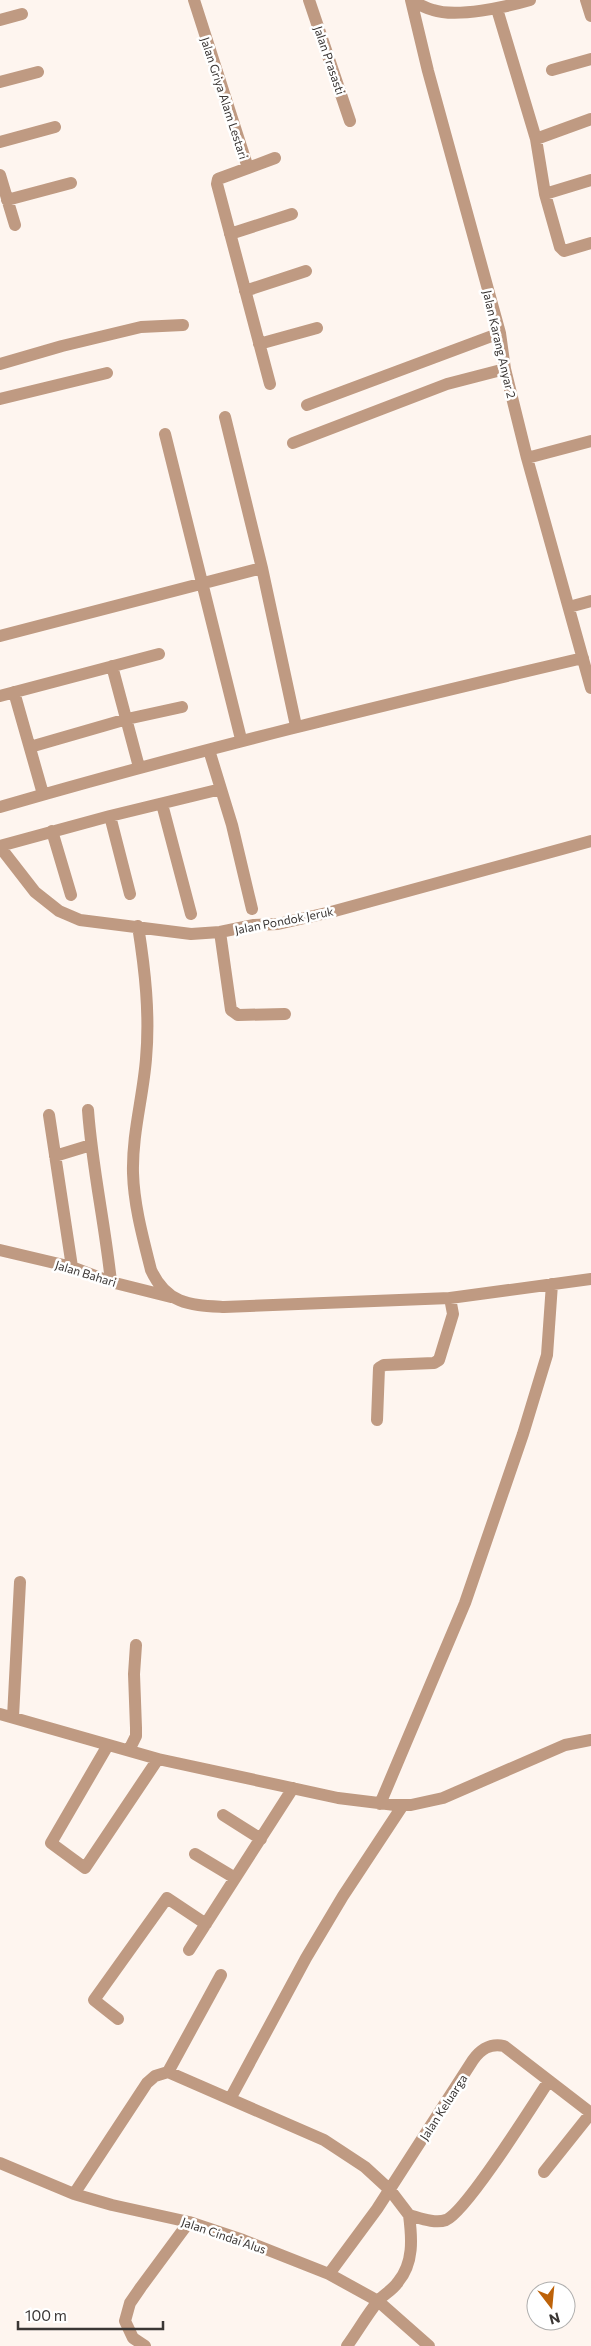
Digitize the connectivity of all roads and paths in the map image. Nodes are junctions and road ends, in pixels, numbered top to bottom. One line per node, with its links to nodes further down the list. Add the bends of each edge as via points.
1 (194, 0): 20 (street, Jalan Griya Alam Lestari)
2 (309, 0): 15 (street, Jalan Prasasti)
3 (411, 0): 6 (street, via 434,11); 34 (street, Jalan Karang Anyar 2)
4 (530, 0): 6 (street)
5 (586, 0): 8 (street)
6 (497, 9): 17 (street)
7 (22, 14): 9 (street)
8 (591, 16)
9 (0, 20)
10 (591, 59): 11 (street)
11 (552, 70)
12 (38, 72): 13 (street)
13 (0, 82)
14 (591, 119): 17 (street)
15 (350, 121)
16 (55, 127): 18 (street)
17 (536, 139): 24 (street)
18 (0, 142)
19 (275, 158): 20 (street, Jalan Griya Alam Lestari)
20 (248, 168): 28 (street, via 217,181)
21 (0, 176): 25 (street)
22 (591, 180): 24 (street)
23 (70, 183): 25 (street)
24 (545, 194): 29 (street, via 562,250 569,251)
25 (7, 200): 27 (street)
26 (292, 214): 28 (street)
27 (14, 225)
28 (230, 234): 31 (street)
29 (591, 243)
30 (306, 271): 31 (street)
31 (245, 291): 35 (street)
32 (183, 325): 36 (street, via 142,327)
33 (318, 328): 35 (street)
34 (500, 333): 37 (street, Jalan Karang Anyar 2); 41 (street)
35 (260, 344): 39 (street)
36 (0, 364)
37 (505, 369): 45 (street, via 447,384); 46 (street, Jalan Karang Anyar 2)
38 (107, 373): 40 (street)
39 (270, 384)
40 (0, 399)
41 (307, 405)
42 (225, 417): 47 (street)
43 (165, 434): 48 (street)
44 (591, 441): 46 (street)
45 (294, 443)
46 (528, 458): 50 (street, Jalan Karang Anyar 2)
47 (262, 568): 48 (street); 61 (street)
48 (203, 582): 51 (street); 62 (street)
49 (591, 601): 50 (street)
50 (569, 607): 53 (street, Jalan Karang Anyar 2)
51 (0, 636)
52 (159, 654): 54 (street)
53 (583, 658): 55 (street, Jalan Karang Anyar 2); 61 (street)
54 (112, 666): 57 (street); 60 (street)
55 (589, 674): 56 (street, Jalan Karang Anyar 2)
56 (591, 688)
57 (14, 692): 58 (street); 63 (street)
58 (0, 696)
59 (182, 707): 60 (street)
60 (127, 719): 63 (street); 65 (street)
61 (296, 726): 62 (street)
62 (241, 739): 64 (street)
63 (30, 747): 67 (street)
64 (209, 750): 65 (street); 66 (street)
65 (139, 767): 67 (street)
66 (221, 790): 68 (street); 76 (street)
67 (43, 794): 69 (street)
68 (162, 804): 70 (street); 77 (street)
69 (0, 807)
70 (110, 816): 71 (street); 74 (street)
71 (52, 831): 73 (street); 75 (street)
72 (591, 841): 79 (street, Jalan Pondok Jeruk, via 331,912)
73 (0, 847): 78 (street, Jalan Pondok Jeruk, via 35,892 59,911 80,920)
74 (130, 894)
75 (71, 895)
76 (252, 909)
77 (191, 914)
78 (138, 926): 79 (street, Jalan Pondok Jeruk, via 190,934); 90 (street, via 146,980 147,1025 134,1186 151,1270)
79 (220, 932): 80 (street, via 231,1010 238,1014)
80 (285, 1014)
81 (88, 1110): 83 (street)
82 (49, 1115): 84 (street)
83 (90, 1145): 84 (street); 88 (street, via 107,1236)
84 (54, 1156): 86 (street)
85 (0, 1250): 86 (street, Jalan Bahari)
86 (72, 1267): 88 (street, Jalan Bahari)
87 (591, 1279): 89 (street, Jalan Bahari)
88 (111, 1282): 90 (street, Jalan Bahari)
89 (552, 1284): 91 (street, Jalan Bahari); 102 (street, via 547,1355 523,1434 465,1603)
90 (171, 1297): 91 (street, Jalan Bahari, via 188,1304 224,1308)
91 (450, 1298): 92 (street, via 453,1314 439,1360 380,1366)
92 (378, 1420)
93 (20, 1582): 96 (street)
94 (136, 1645): 99 (street, via 136,1736)
95 (0, 1714): 96 (street)
96 (13, 1717): 98 (street)
97 (591, 1740): 103 (street, via 565,1744 443,1798)
98 (108, 1745): 99 (street); 100 (street, via 51,1843 85,1868)
99 (129, 1750): 100 (street)
100 (158, 1759): 101 (street)
101 (293, 1788): 102 (street); 105 (street)
102 (380, 1804): 103 (street)
103 (403, 1805): 114 (street, via 306,1958)
104 (223, 1815): 105 (street)
105 (261, 1838): 107 (street)
106 (195, 1854): 107 (street)
107 (235, 1878): 108 (street)
108 (206, 1924): 109 (street); 111 (street, via 167,1898 94,2000)
109 (190, 1950)
110 (220, 1975): 112 (street)
111 (118, 2019)
112 (168, 2072): 114 (street); 119 (street, via 147,2083)
113 (548, 2082): 115 (street, Jalan Keluarga); 118 (street, Jalan Keluarga, via 504,2046 491,2046 479,2051); 120 (street, via 499,2156 449,2219 439,2222)
114 (230, 2099): 118 (street, via 324,2140 365,2167)
115 (591, 2113): 117 (street)
116 (0, 2163): 119 (street, Jalan Cindai Alus)
117 (544, 2172)
118 (390, 2190): 120 (street); 122 (street, Jalan Keluarga)
119 (74, 2194): 121 (street, Jalan Cindai Alus)
120 (409, 2215): 123 (street, via 411,2252 398,2282)
121 (188, 2222): 122 (street, Jalan Cindai Alus); 124 (street, via 130,2303 125,2321 134,2338)
122 (329, 2274): 123 (street, Jalan Cindai Alus)
123 (378, 2301): 125 (street); 126 (street, Jalan Cindai Alus)
124 (145, 2346)
125 (347, 2346)
126 (429, 2346)

